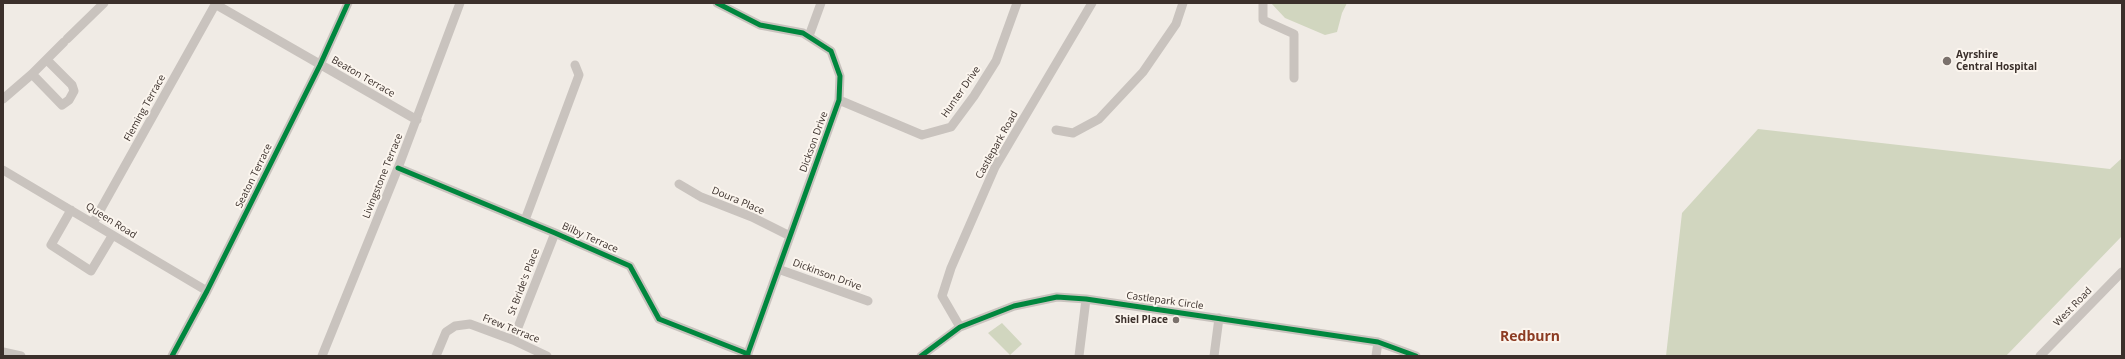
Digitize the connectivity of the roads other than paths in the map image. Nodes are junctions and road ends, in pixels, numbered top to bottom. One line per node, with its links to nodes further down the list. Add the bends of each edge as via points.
1 (104, 3): 12 (street)
2 (216, 3): 13 (street, Beaton Terrace); 26 (street, Fleming Terrace)
3 (348, 3): 13 (street, Seaton Terrace)
4 (460, 3): 19 (street, Livingstone Terrace)
5 (717, 3): 11 (street, Dickson Drive, via 760,25 803,32)
6 (821, 3): 11 (street)
7 (1017, 3): 18 (street, Hunter Drive, via 996,61 951,127 922,135)
8 (1092, 3): 36 (street, Castlepark Road, via 995,167 951,268 942,296)
9 (1183, 3): 20 (street, via 1176,24 1143,72 1099,119 1073,134)
10 (1263, 3): 16 (street, via 1263,20 1294,34)
11 (809, 36): 18 (street, Dickson Drive, via 831,51 840,76)
12 (46, 60): 15 (street); 15 (street, via 72,85 74,91 69,100 62,105)
13 (320, 65): 19 (street, Beaton Terrace); 32 (street, Seaton Terrace)
14 (575, 65): 25 (street, via 579,75)
15 (32, 74): 17 (street)
16 (1294, 78)
17 (3, 99)
18 (839, 100): 29 (street, Dickson Drive)
19 (417, 120): 21 (street, Livingstone Terrace)
20 (1056, 130)
21 (398, 168): 25 (street, Bilby Terrace); 43 (street, Livingstone Terrace)
22 (3, 170): 24 (street, Queen Road)
23 (678, 184): 29 (street, Doura Place, via 701,197 752,217)
24 (71, 210): 26 (street, Queen Road); 28 (street, via 51,245 91,271)
25 (525, 220): 27 (street, Bilby Terrace)
26 (92, 223): 28 (street, Queen Road)
27 (555, 233): 37 (street, St Bride's Place); 40 (street, Bilby Terrace, via 630,266 659,319)
28 (112, 236): 32 (street, Queen Road)
29 (790, 236): 30 (street, Dickson Drive)
30 (778, 269): 34 (street, Dickinson Drive); 40 (street, Dickson Drive)
31 (2122, 272): 51 (street, West Road)
32 (207, 291): 42 (street, Seaton Terrace)
33 (1086, 299): 35 (street, Castlepark Circle); 36 (street, Castlepark Circle, via 1057,297 1014,306); 47 (street)
34 (868, 301)
35 (1219, 318): 38 (street, Castlepark Circle); 48 (street)
36 (960, 327): 46 (street, Castlepark Circle)
37 (513, 340): 44 (street, Frew Terrace, via 470,324 455,326 446,332); 45 (street, Frew Terrace)
38 (1378, 342): 49 (street); 50 (street, Castlepark Circle)
39 (3, 352): 41 (street)
40 (747, 355)
41 (21, 356)
42 (172, 356)
43 (322, 356)
44 (436, 356)
45 (547, 356)
46 (921, 356)
47 (1079, 356)
48 (1214, 356)
49 (1376, 356)
50 (1416, 356)
51 (2040, 356)

